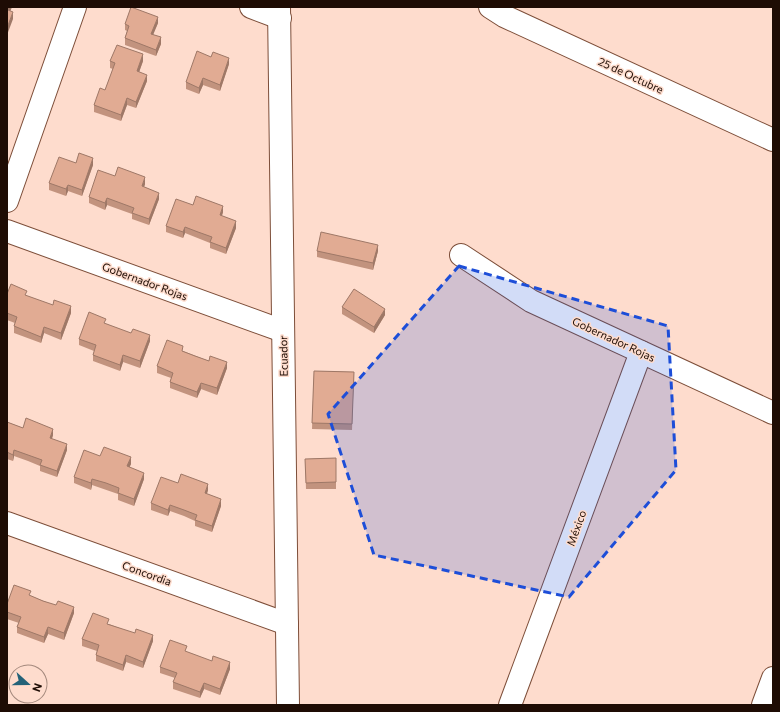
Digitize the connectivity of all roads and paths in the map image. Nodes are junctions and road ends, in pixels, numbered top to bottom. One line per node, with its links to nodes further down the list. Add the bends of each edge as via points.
1 (75, 7): 6 (street)
2 (251, 7): 4 (street)
3 (490, 7): 5 (street, 25 de Octubre, via 504,16)
4 (280, 12): 9 (street, Ecuador)
5 (773, 140)
6 (7, 201)
7 (7, 231): 9 (street, Gobernador Rojas)
8 (461, 255): 10 (street, Gobernador Rojas, via 531,301)
9 (283, 331): 13 (street, Ecuador)
10 (641, 352): 11 (street, Gobernador Rojas); 16 (street, México)
11 (773, 413)
12 (7, 522): 13 (street, Concordia)
13 (287, 624): 15 (street, Ecuador)
14 (773, 678): 17 (street)
15 (288, 705)
16 (510, 705)
17 (763, 705)

